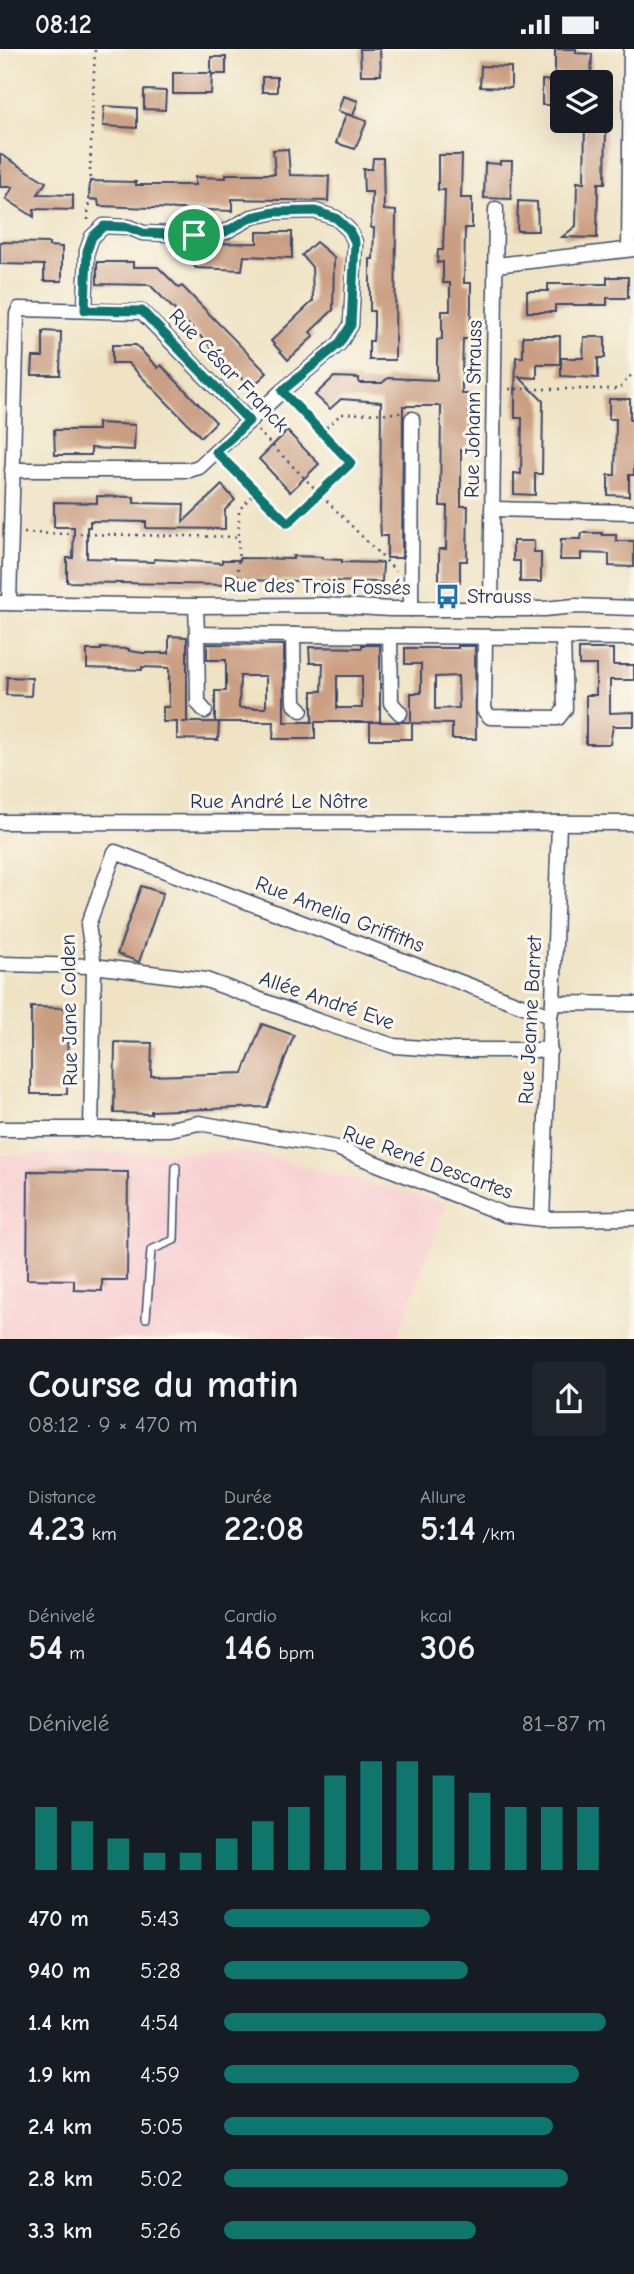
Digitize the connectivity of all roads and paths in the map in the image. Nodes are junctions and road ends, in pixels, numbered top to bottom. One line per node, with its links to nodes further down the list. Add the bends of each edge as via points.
1 (95, 49): 4 (path, via 87,199)
2 (631, 49): 5 (street)
3 (496, 209): 6 (street, Rue Johann Strauss)
4 (92, 237): 7 (street, via 87,251); 10 (street, via 104,226 143,233 225,232 252,217 275,212 315,211 336,218 355,242 351,325 339,344)
5 (632, 249): 6 (street)
6 (496, 265): 18 (street, Rue Johann Strauss)
7 (85, 310): 12 (street, Rue César Franck, via 142,311); 15 (street, Rue César Franck, via 19,309 16,314)
8 (634, 372): 9 (path, via 619,389)
9 (502, 389)
10 (282, 391): 12 (street); 13 (path)
11 (412, 419): 13 (path, via 405,413 341,414); 27 (street)
12 (249, 421): 14 (street); 17 (path, Rue César Franck)
13 (321, 432): 17 (path, via 351,463)
14 (216, 452): 15 (street, via 189,470); 16 (path)
15 (12, 470): 24 (street, Rue César Franck)
16 (255, 492): 17 (path, via 288,523); 21 (path, via 239,510)
17 (320, 493): 22 (path, Rue César Franck)
18 (492, 509): 19 (street); 28 (street, Rue Johann Strauss)
19 (634, 512)
20 (20, 533): 21 (path)
21 (238, 537): 23 (path)
22 (402, 576)
23 (238, 591)
24 (5, 603): 25 (street, Rue des Trois Fossés)
25 (196, 606): 27 (street, Rue des Trois Fossés); 29 (street)
26 (634, 608): 28 (street, Rue des Trois Fossés)
27 (411, 609): 28 (street, Rue des Trois Fossés)
28 (491, 610)
29 (197, 634): 30 (street); 36 (street, via 198,703)
30 (293, 635): 31 (street); 35 (street, via 294,702)
31 (390, 636): 32 (street); 37 (street, via 391,703)
32 (485, 638): 33 (street); 33 (street, via 484,710 490,717 558,718 565,709)
33 (563, 638): 34 (street)
34 (634, 638)
35 (301, 710)
36 (205, 711)
37 (400, 713)
38 (0, 822): 39 (street, Rue André Le Nôtre)
39 (559, 823): 40 (street, Rue André Le Nôtre); 45 (street, Rue Jeanne Barret)
40 (634, 823)
41 (115, 852): 43 (street, Rue Jane Colden, via 88,925); 45 (street, Rue Amelia Griffiths)
42 (0, 964): 43 (street)
43 (93, 966): 46 (street, Allée André Eve, via 206,980 394,1046); 48 (street, Rue Jane Colden)
44 (634, 1004): 45 (street, Rue Amelia Griffiths)
45 (552, 1009): 46 (street, Rue Jeanne Barret)
46 (550, 1050): 51 (street, Rue Jeanne Barret)
47 (0, 1129): 48 (street, Rue René Descartes)
48 (92, 1130): 51 (street, Rue René Descartes, via 170,1129 199,1123 337,1148 506,1215)
49 (176, 1167): 52 (lane, via 174,1240 150,1250)
50 (634, 1218): 51 (street, Rue René Descartes)
51 (542, 1219)
52 (146, 1318)

